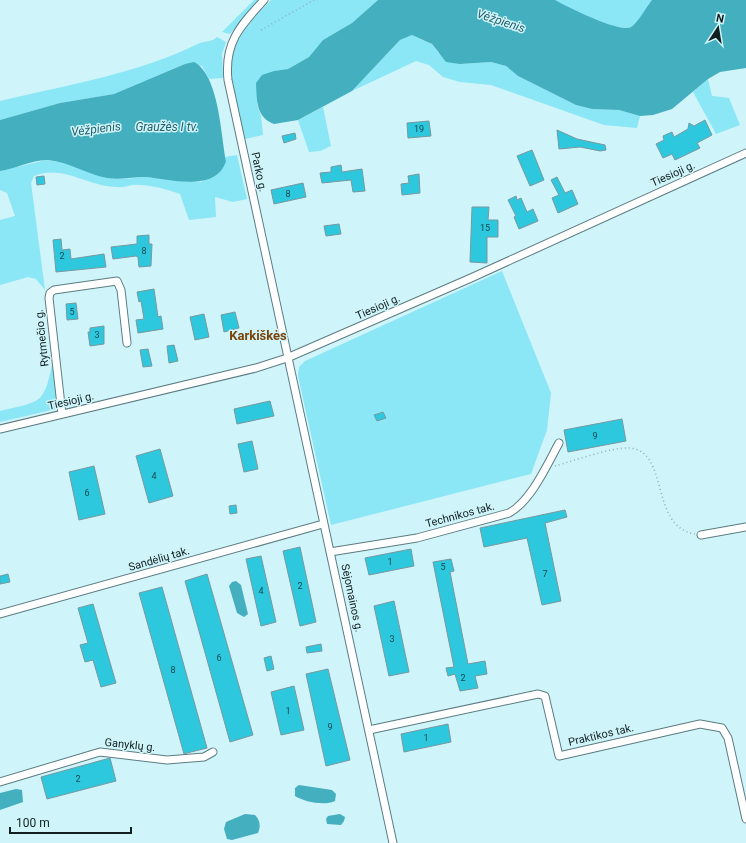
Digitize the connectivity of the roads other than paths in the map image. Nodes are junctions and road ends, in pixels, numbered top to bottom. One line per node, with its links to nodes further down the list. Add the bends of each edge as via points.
1 (264, 0): 4 (street, Parko g., via 232,40 226,69)
2 (746, 153): 4 (street, Tiesioji g.)
3 (127, 343): 5 (street, Rytmečio g., via 117,282 54,290 50,293)
4 (287, 358): 5 (street, Tiesioji g., via 256,368); 8 (street, Sėjomainos g.)
5 (62, 414): 6 (street, Tiesioji g.)
6 (0, 429)
7 (559, 443): 11 (street, Technikos tak., via 524,500 508,513 417,538)
8 (323, 524): 11 (street, Sėjomainos g.); 12 (street, Sandėlių tak.)
9 (746, 527): 10 (street)
10 (701, 534)
11 (330, 552): 13 (street, Sėjomainos g.)
12 (0, 614)
13 (368, 730): 16 (street, Praktikos tak., via 538,694 545,696 559,756 700,724 722,728 728,738); 17 (street, Sėjomainos g.)
14 (213, 752): 15 (street, Ganyklų g., via 204,757 167,760 100,752)
15 (0, 782)
16 (746, 819)
17 (393, 843)

